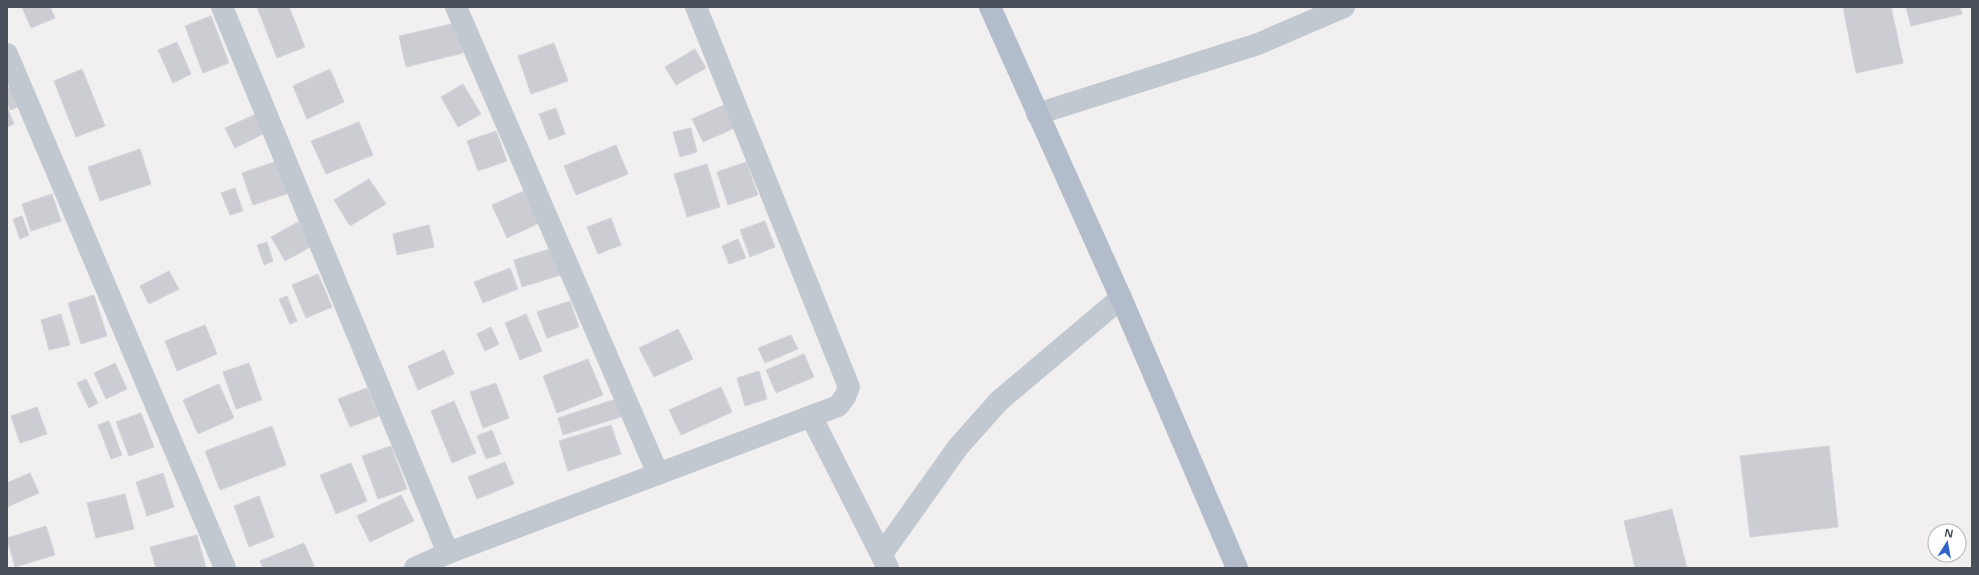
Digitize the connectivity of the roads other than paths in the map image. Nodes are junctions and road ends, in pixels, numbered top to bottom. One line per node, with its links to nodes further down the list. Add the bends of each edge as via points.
1 (222, 7): 11 (street)
2 (456, 7): 10 (street)
3 (696, 7): 9 (street, via 849,387 838,406)
4 (990, 7): 7 (main road)
5 (1344, 7): 7 (street, via 1258,44)
6 (7, 54): 13 (street)
7 (1037, 114): 8 (main road)
8 (1121, 298): 12 (street, via 999,401 958,447); 15 (main road)
9 (810, 416): 10 (street); 12 (street)
10 (658, 474): 11 (street)
11 (448, 553): 14 (street)
12 (885, 561)
13 (225, 568)
14 (415, 568)
15 (1237, 568)

